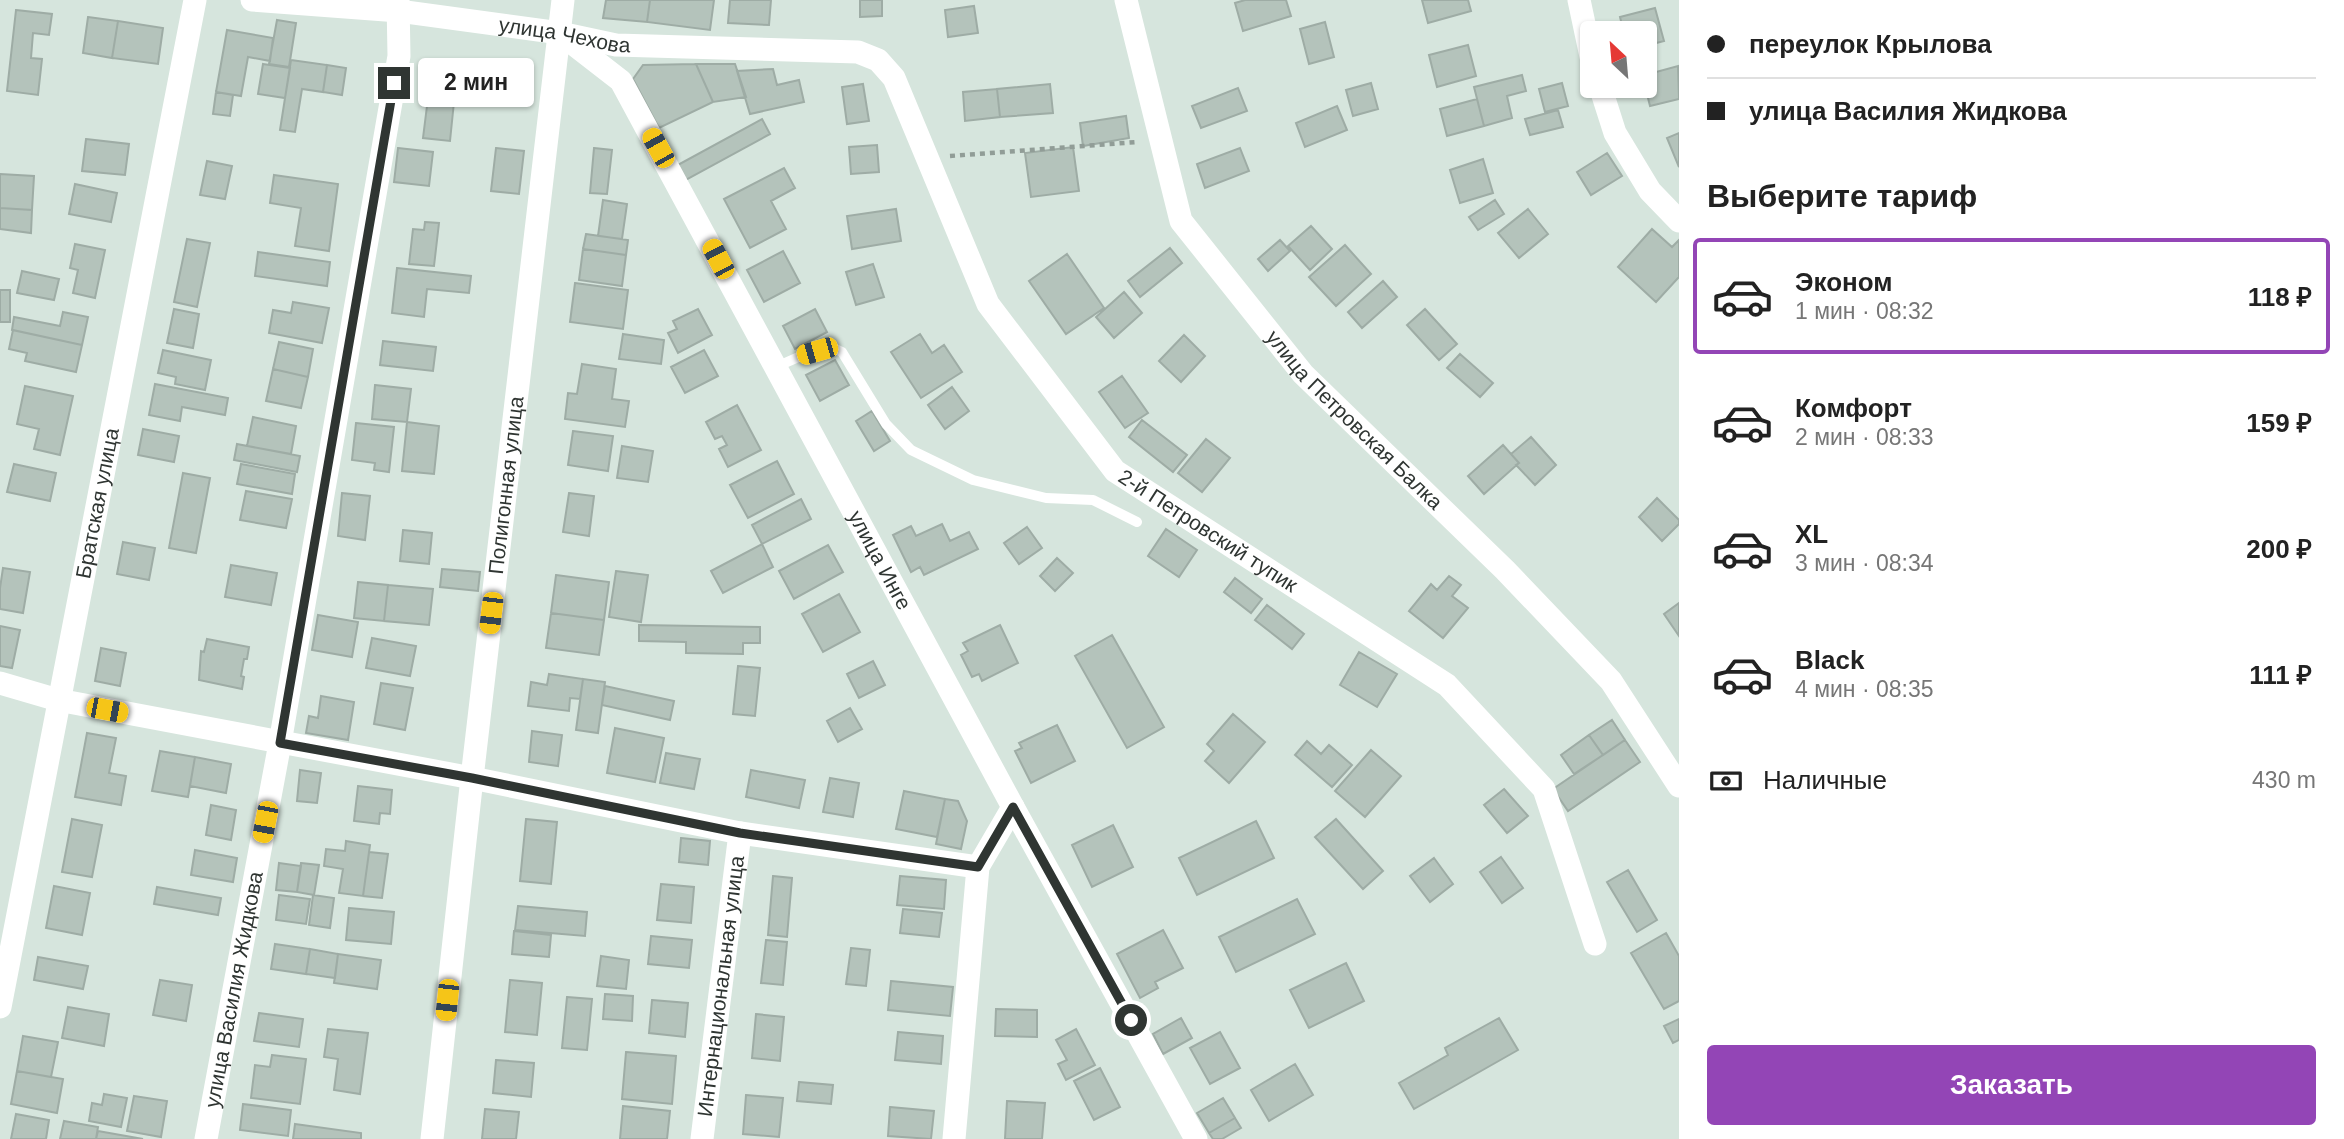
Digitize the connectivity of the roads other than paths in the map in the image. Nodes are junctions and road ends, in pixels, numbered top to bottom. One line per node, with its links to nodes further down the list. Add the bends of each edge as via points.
1 (195, 0): 15 (street, Братская улица)
2 (252, 0): 6 (street, улица Чехова)
3 (563, 0): 8 (street, Полигонная улица)
4 (1126, 0): 18 (street, улица Петровская Балка, via 1181,221 1303,374 1505,570 1611,681)
5 (1579, 0): 7 (street)
6 (398, 5): 8 (street, улица Чехова); 16 (street, улица Василия Жидкова, via 399,56)
7 (1583, 21)
8 (559, 33): 9 (street, улица Чехова, via 616,45 858,52); 12 (street, улица Инге, via 621,81); 17 (street, Полигонная улица)
9 (878, 60): 22 (street, 2-й Петровский тупик, via 894,78 988,304 1115,471 1447,685 1544,789)
10 (1604, 98): 11 (street, via 1615,133 1650,191)
11 (1679, 221)
12 (776, 367): 13 (lane, via 831,347 842,352 886,424 911,450 973,480 1046,498 1093,500); 19 (street, улица Инге)
13 (1137, 522)
14 (0, 683): 15 (street)
15 (58, 700): 16 (street); 23 (street, Братская улица)
16 (280, 743): 17 (street); 24 (street, улица Василия Жидкова)
17 (472, 778): 20 (street); 25 (street, Полигонная улица)
18 (1679, 786)
19 (1013, 807): 21 (street); 28 (street, улица Инге)
20 (740, 833): 21 (street); 26 (street, Интернациональная улица)
21 (978, 867): 27 (street)
22 (1595, 944)
23 (0, 1007)
24 (206, 1139)
25 (432, 1139)
26 (702, 1139)
27 (954, 1139)
28 (1196, 1139)

